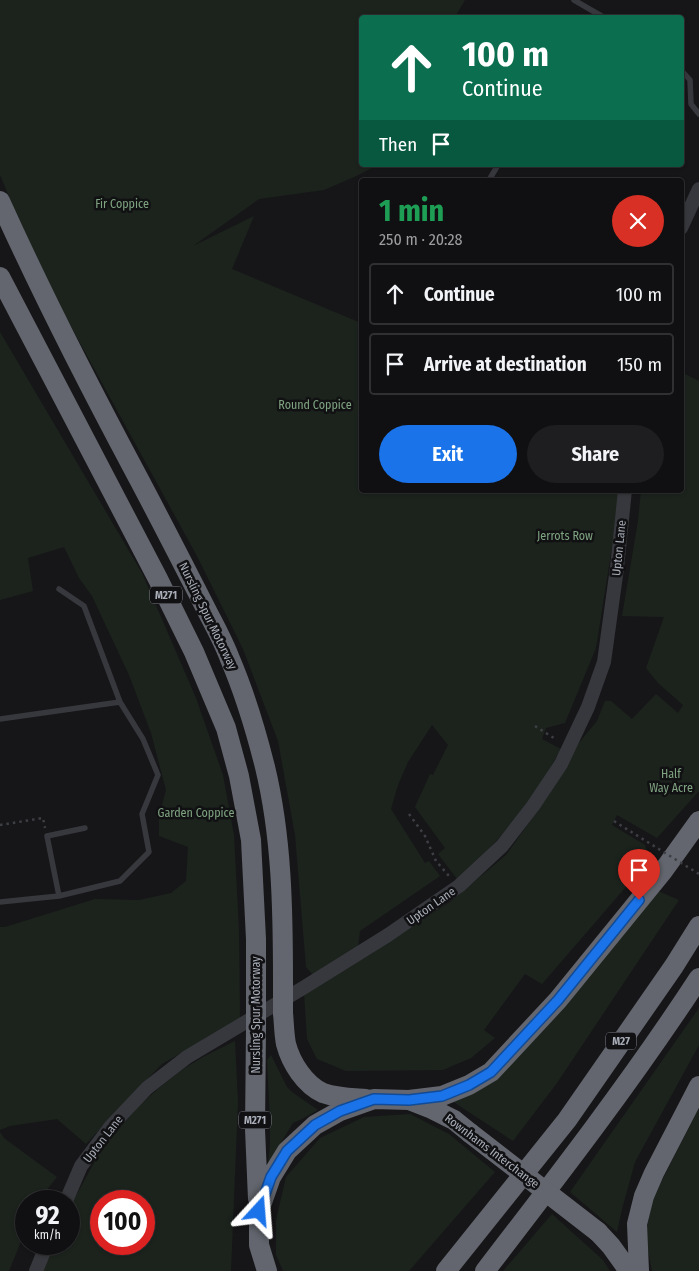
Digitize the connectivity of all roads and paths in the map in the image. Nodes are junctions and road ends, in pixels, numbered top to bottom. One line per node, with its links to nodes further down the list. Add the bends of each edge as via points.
1 (574, 0): 2 (lane)
2 (600, 15)
3 (684, 73): 4 (lane, via 690,80 691,104)
4 (699, 114)
5 (497, 167): 6 (lane)
6 (490, 178)
7 (699, 188): 9 (street)
8 (0, 201): 30 (highway, Nursling Spur Motorway / M271, bridge, via 81,371 230,658 250,713 273,811 282,914 283,1013 290,1056 309,1083 319,1090 344,1098)
9 (684, 221)
10 (0, 277): 33 (highway, Nursling Spur Motorway / M271, bridge, via 158,579 226,728 251,840 256,939)
11 (625, 493): 16 (street, Upton Lane, via 604,662 588,707)
12 (59, 589): 13 (lane, via 84,606)
13 (120, 702): 14 (lane); 25 (lane, via 144,739 158,775 142,814 149,852 120,881)
14 (0, 719)
15 (535, 726): 16 (path)
16 (569, 746): 24 (street, Upton Lane, via 561,764 518,826 502,846)
17 (409, 814): 24 (path, via 425,836 436,861)
18 (699, 820): 31 (highway, via 663,871 563,993 491,1072 442,1096)
19 (614, 821): 23 (path, bridge)
20 (0, 825): 22 (path, via 43,818)
21 (85, 828): 22 (lane)
22 (46, 836): 25 (lane)
23 (699, 874)
24 (459, 886): 32 (street, Upton Lane, via 388,935 186,1057 147,1088 111,1126 82,1166)
25 (59, 896): 26 (lane)
26 (0, 902)
27 (699, 926): 39 (highway, M27, via 567,1120)
28 (699, 978): 40 (highway, M27, via 593,1130)
29 (699, 1086): 42 (highway, via 644,1196 637,1224)
30 (374, 1099): 31 (highway, Rownhams Interchange / M271); 33 (highway, Rownhams Interchange / M271, via 340,1111 315,1125 287,1151 271,1177)
31 (409, 1100): 41 (highway, Rownhams Interchange / M271, bridge, via 454,1120 598,1232)
32 (71, 1190)
33 (259, 1211): 34 (highway, Rownhams Interchange / M271)
34 (259, 1244): 37 (highway); 38 (highway, Rownhams Interchange / M271)
35 (43, 1255): 36 (street)
36 (36, 1271)
37 (254, 1271)
38 (267, 1271)
39 (446, 1271)
40 (485, 1271)
41 (629, 1271)
42 (639, 1271)

